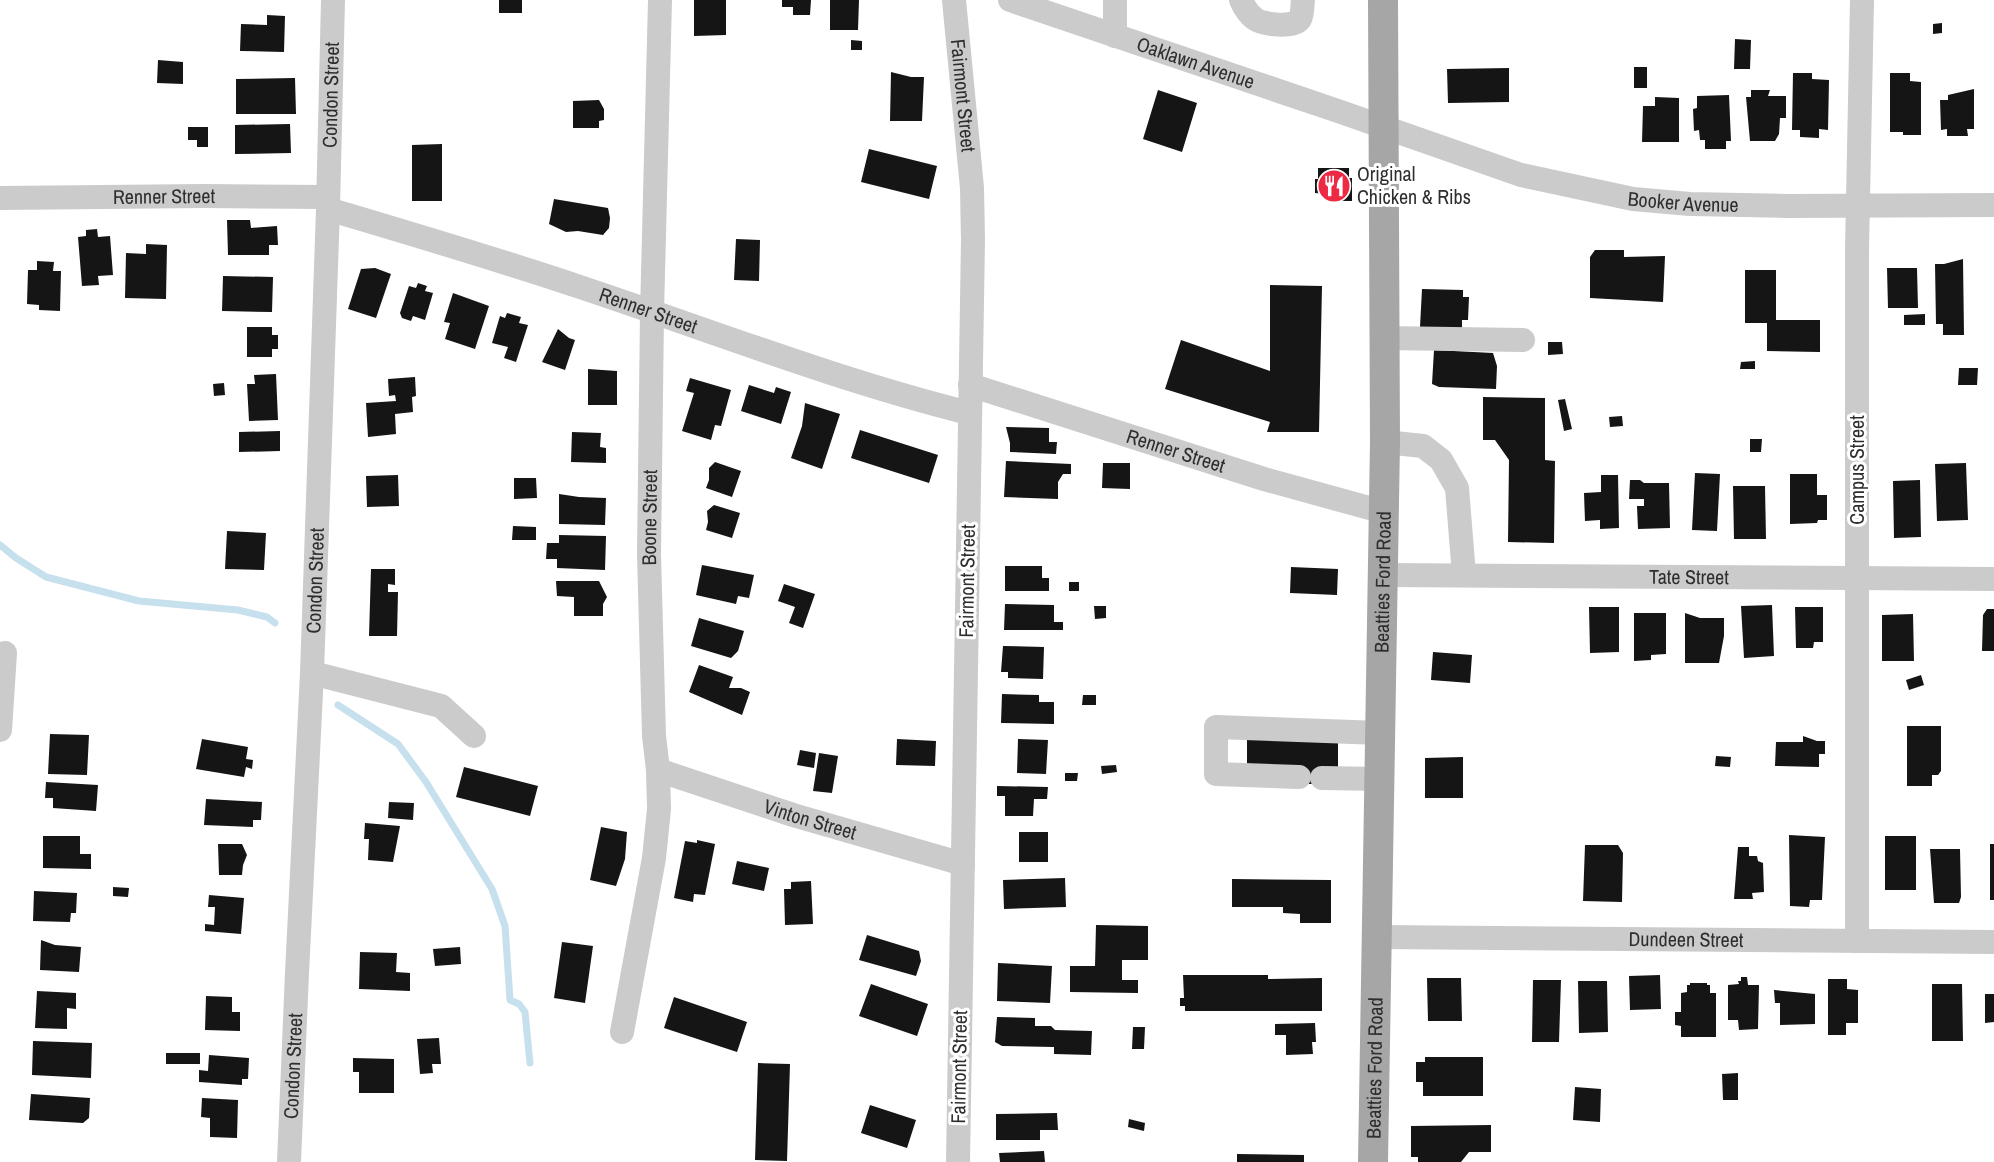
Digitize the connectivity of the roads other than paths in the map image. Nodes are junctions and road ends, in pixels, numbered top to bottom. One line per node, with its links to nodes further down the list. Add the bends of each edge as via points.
1 (333, 0): 13 (street, Condon Street)
2 (660, 0): 16 (street, Boone Street)
3 (954, 0): 19 (street, Fairmont Street, via 972,188)
4 (1010, 0): 10 (street, Oaklawn Avenue)
5 (1115, 0): 10 (street)
6 (1239, 0): 7 (street, via 1261,22 1290,24 1301,17)
7 (1302, 0)
8 (1383, 0): 11 (main road, Beatties Ford Road)
9 (1863, 0): 15 (street, Campus Street)
10 (1115, 36): 11 (street, Oaklawn Avenue)
11 (1383, 126): 15 (street, Booker Avenue, via 1521,175 1633,199 1690,204); 17 (main road, Beatties Ford Road)
12 (0, 198): 13 (street, Renner Street, via 204,196)
13 (328, 203): 16 (street, Renner Street); 28 (street, Condon Street)
14 (1994, 205): 15 (street, Booker Avenue)
15 (1859, 206): 25 (street, Campus Street)
16 (652, 313): 20 (street, Renner Street, via 913,399); 32 (street, Boone Street, via 649,555)
17 (1384, 338): 18 (street); 21 (main road, Beatties Ford Road)
18 (1523, 340)
19 (970, 385): 20 (street, Fairmont Street); 22 (street, Renner Street, via 1264,479)
20 (969, 413): 34 (street, Fairmont Street)
21 (1385, 442): 22 (main road, Beatties Ford Road); 24 (street, via 1423,446 1441,460 1457,488)
22 (1384, 512): 23 (main road, Beatties Ford Road)
23 (1383, 575): 24 (street, Tate Street); 30 (main road, Beatties Ford Road)
24 (1464, 575): 25 (street, Tate Street)
25 (1857, 577): 26 (street, Tate Street); 36 (street, Campus Street)
26 (1994, 579)
27 (5, 653): 29 (street)
28 (312, 673): 31 (street, via 441,706); 39 (street, Condon Street)
29 (0, 730)
30 (1380, 733): 33 (main road, Beatties Ford Road); 33 (street, via 1216,727 1216,774)
31 (474, 736)
32 (658, 770): 34 (street, Vinton Street, via 793,815); 38 (street, Boone Street, via 654,858)
33 (1380, 779): 35 (main road, Beatties Ford Road)
34 (963, 864): 40 (street, Fairmont Street)
35 (1378, 937): 36 (street, Dundeen Street); 41 (main road, Beatties Ford Road)
36 (1857, 941): 37 (street, Dundeen Street)
37 (1994, 942)
38 (622, 1032)
39 (289, 1162)
40 (958, 1162)
41 (1373, 1162)

